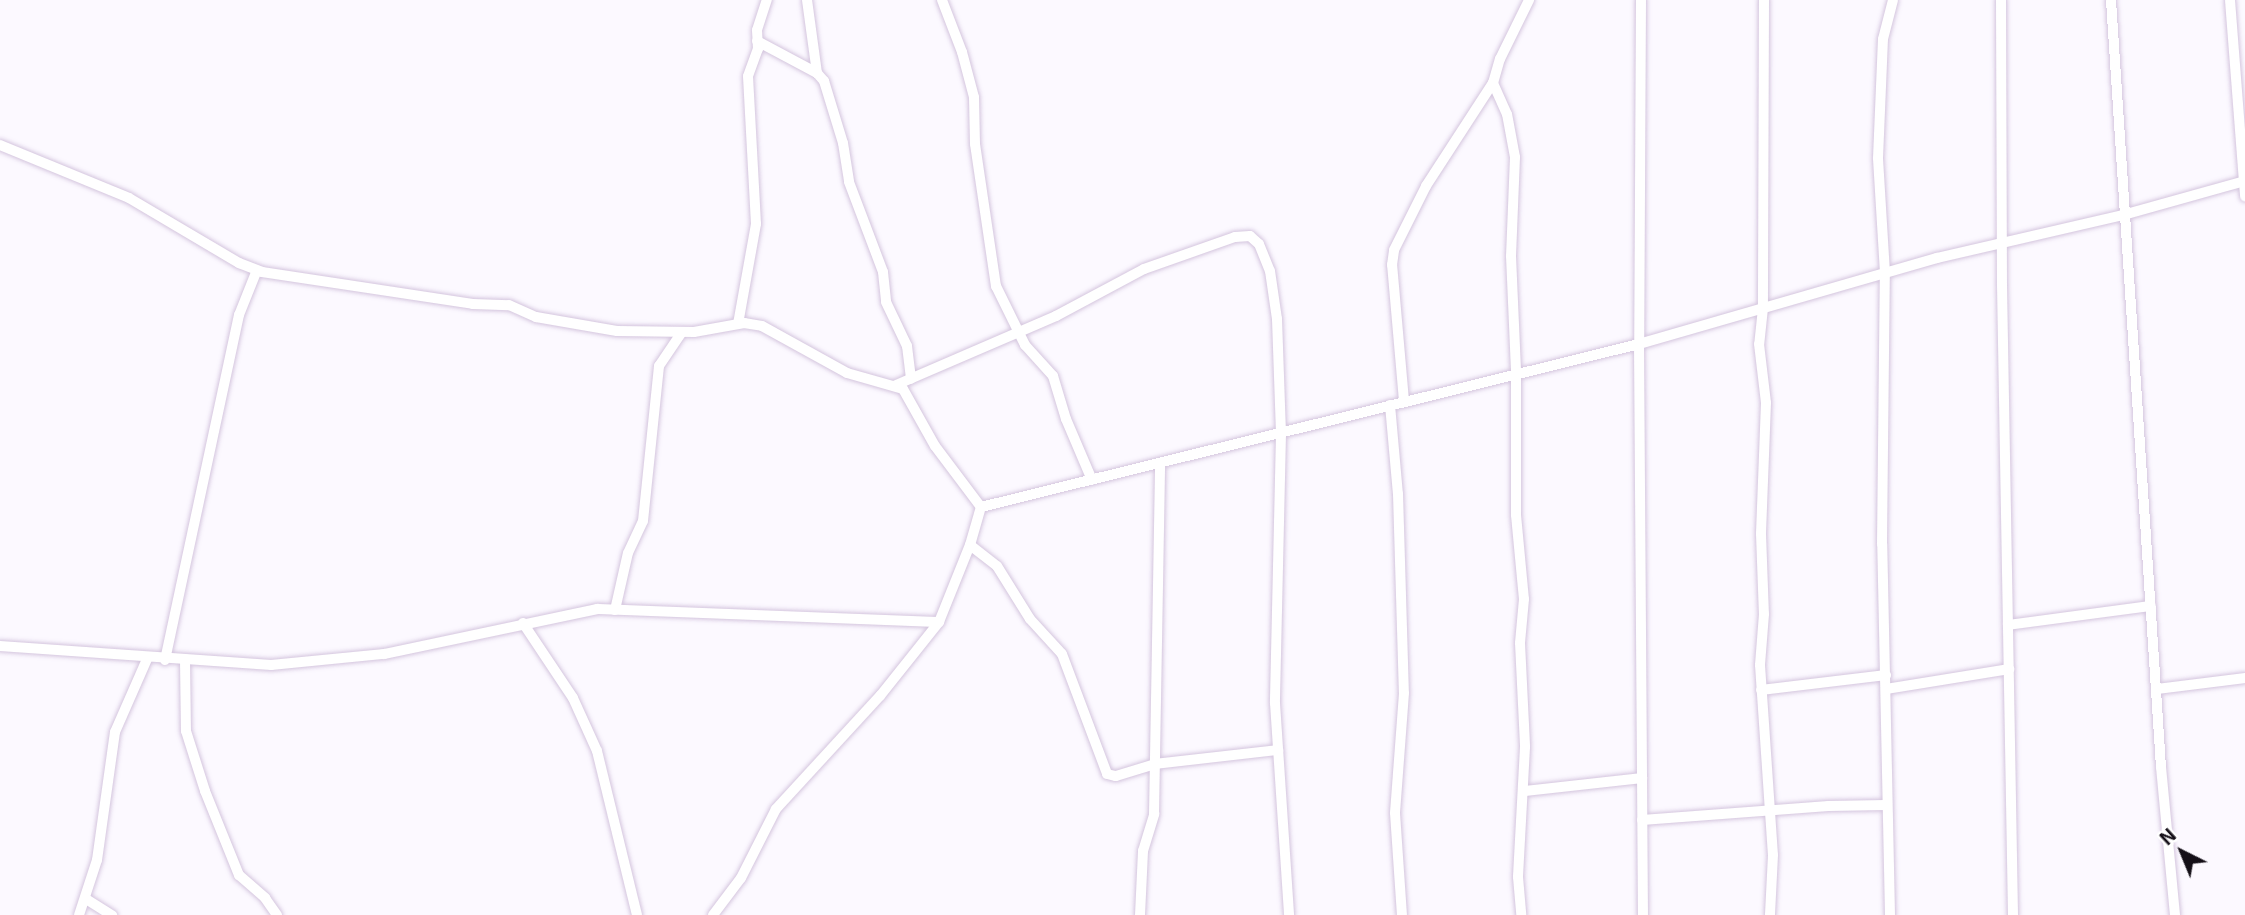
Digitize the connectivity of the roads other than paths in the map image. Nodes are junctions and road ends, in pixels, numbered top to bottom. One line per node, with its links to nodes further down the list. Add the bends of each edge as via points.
1 (766, 0): 11 (street)
2 (807, 0): 12 (street)
3 (942, 0): 24 (street, via 974,97 975,145 996,286)
4 (1529, 0): 13 (street)
5 (1642, 0): 25 (street)
6 (1764, 0): 21 (street)
7 (1893, 0): 20 (street, via 1884,39 1878,158)
8 (2001, 0): 18 (street)
9 (2111, 0): 17 (street)
10 (2230, 0): 15 (street)
11 (757, 41): 12 (street); 22 (street, via 748,80 756,224)
12 (817, 73): 27 (street, via 828,90 849,182 881,265 886,302 907,345)
13 (1493, 83): 26 (street, via 1515,149 1511,256); 29 (street, via 1426,186 1394,250)
14 (0, 145): 19 (street, via 129,198)
15 (2245, 182): 16 (street); 17 (street)
16 (2245, 196)
17 (2123, 215): 18 (street); 36 (street)
18 (2002, 243): 20 (street); 40 (street)
19 (257, 270): 23 (street, via 409,295 509,305 536,317 617,331); 43 (street, via 239,315)
20 (1885, 273): 21 (street); 46 (street, via 1882,491)
21 (1763, 308): 25 (street); 50 (street, via 1759,344 1766,403)
22 (738, 324): 23 (street); 28 (street, via 754,323 847,373)
23 (682, 332): 37 (street, via 659,366 643,521 628,553)
24 (1018, 333): 27 (street); 31 (street, via 1144,269 1235,237 1250,236 1259,244 1272,281); 33 (street, via 1053,376)
25 (1639, 344): 26 (street); 53 (street)
26 (1516, 372): 29 (street); 54 (street)
27 (911, 379): 28 (street)
28 (896, 385): 34 (street)
29 (1404, 401): 30 (street)
30 (1390, 405): 31 (street); 67 (street, via 1398,494 1404,693 1395,813)
31 (1281, 434): 32 (street); 51 (street, via 1275,683)
32 (1160, 463): 33 (street); 52 (street)
33 (1092, 480): 34 (street)
34 (981, 507): 35 (street)
35 (970, 545): 38 (street); 52 (street, via 998,566 1030,619 1062,654 1104,771 1116,776)
36 (2151, 606): 40 (street); 49 (street)
37 (615, 610): 38 (street); 39 (street, via 597,609)
38 (939, 622): 64 (street, via 921,649 776,809 741,878)
39 (523, 623): 44 (street, via 340,660 271,665); 63 (street, via 573,698 593,740)
40 (2008, 625): 45 (street)
41 (0, 646): 42 (street)
42 (147, 659): 43 (street); 58 (street, via 115,732 97,860)
43 (165, 660): 44 (street)
44 (185, 661): 62 (street, via 186,731 205,790 239,875)
45 (2009, 668): 48 (street); 72 (street)
46 (1886, 675): 48 (street); 50 (street)
47 (2245, 678): 49 (street)
48 (1886, 689): 55 (street)
49 (2157, 689): 73 (street)
50 (1761, 690): 56 (street)
51 (1278, 750): 52 (street); 66 (street)
52 (1155, 764): 65 (street, via 1154,814 1142,859)
53 (1642, 778): 54 (street); 57 (street)
54 (1525, 791): 59 (street)
55 (1886, 805): 56 (street); 71 (street)
56 (1770, 812): 57 (street); 70 (street)
57 (1642, 820): 69 (street)
58 (86, 899): 60 (street); 61 (street)
59 (1520, 910): 68 (street)
60 (79, 915)
61 (112, 915)
62 (277, 915)
63 (637, 915)
64 (713, 915)
65 (1140, 915)
66 (1289, 915)
67 (1402, 915)
68 (1509, 915)
69 (1643, 915)
70 (1770, 915)
71 (1890, 915)
72 (2013, 915)
73 (2175, 915)

